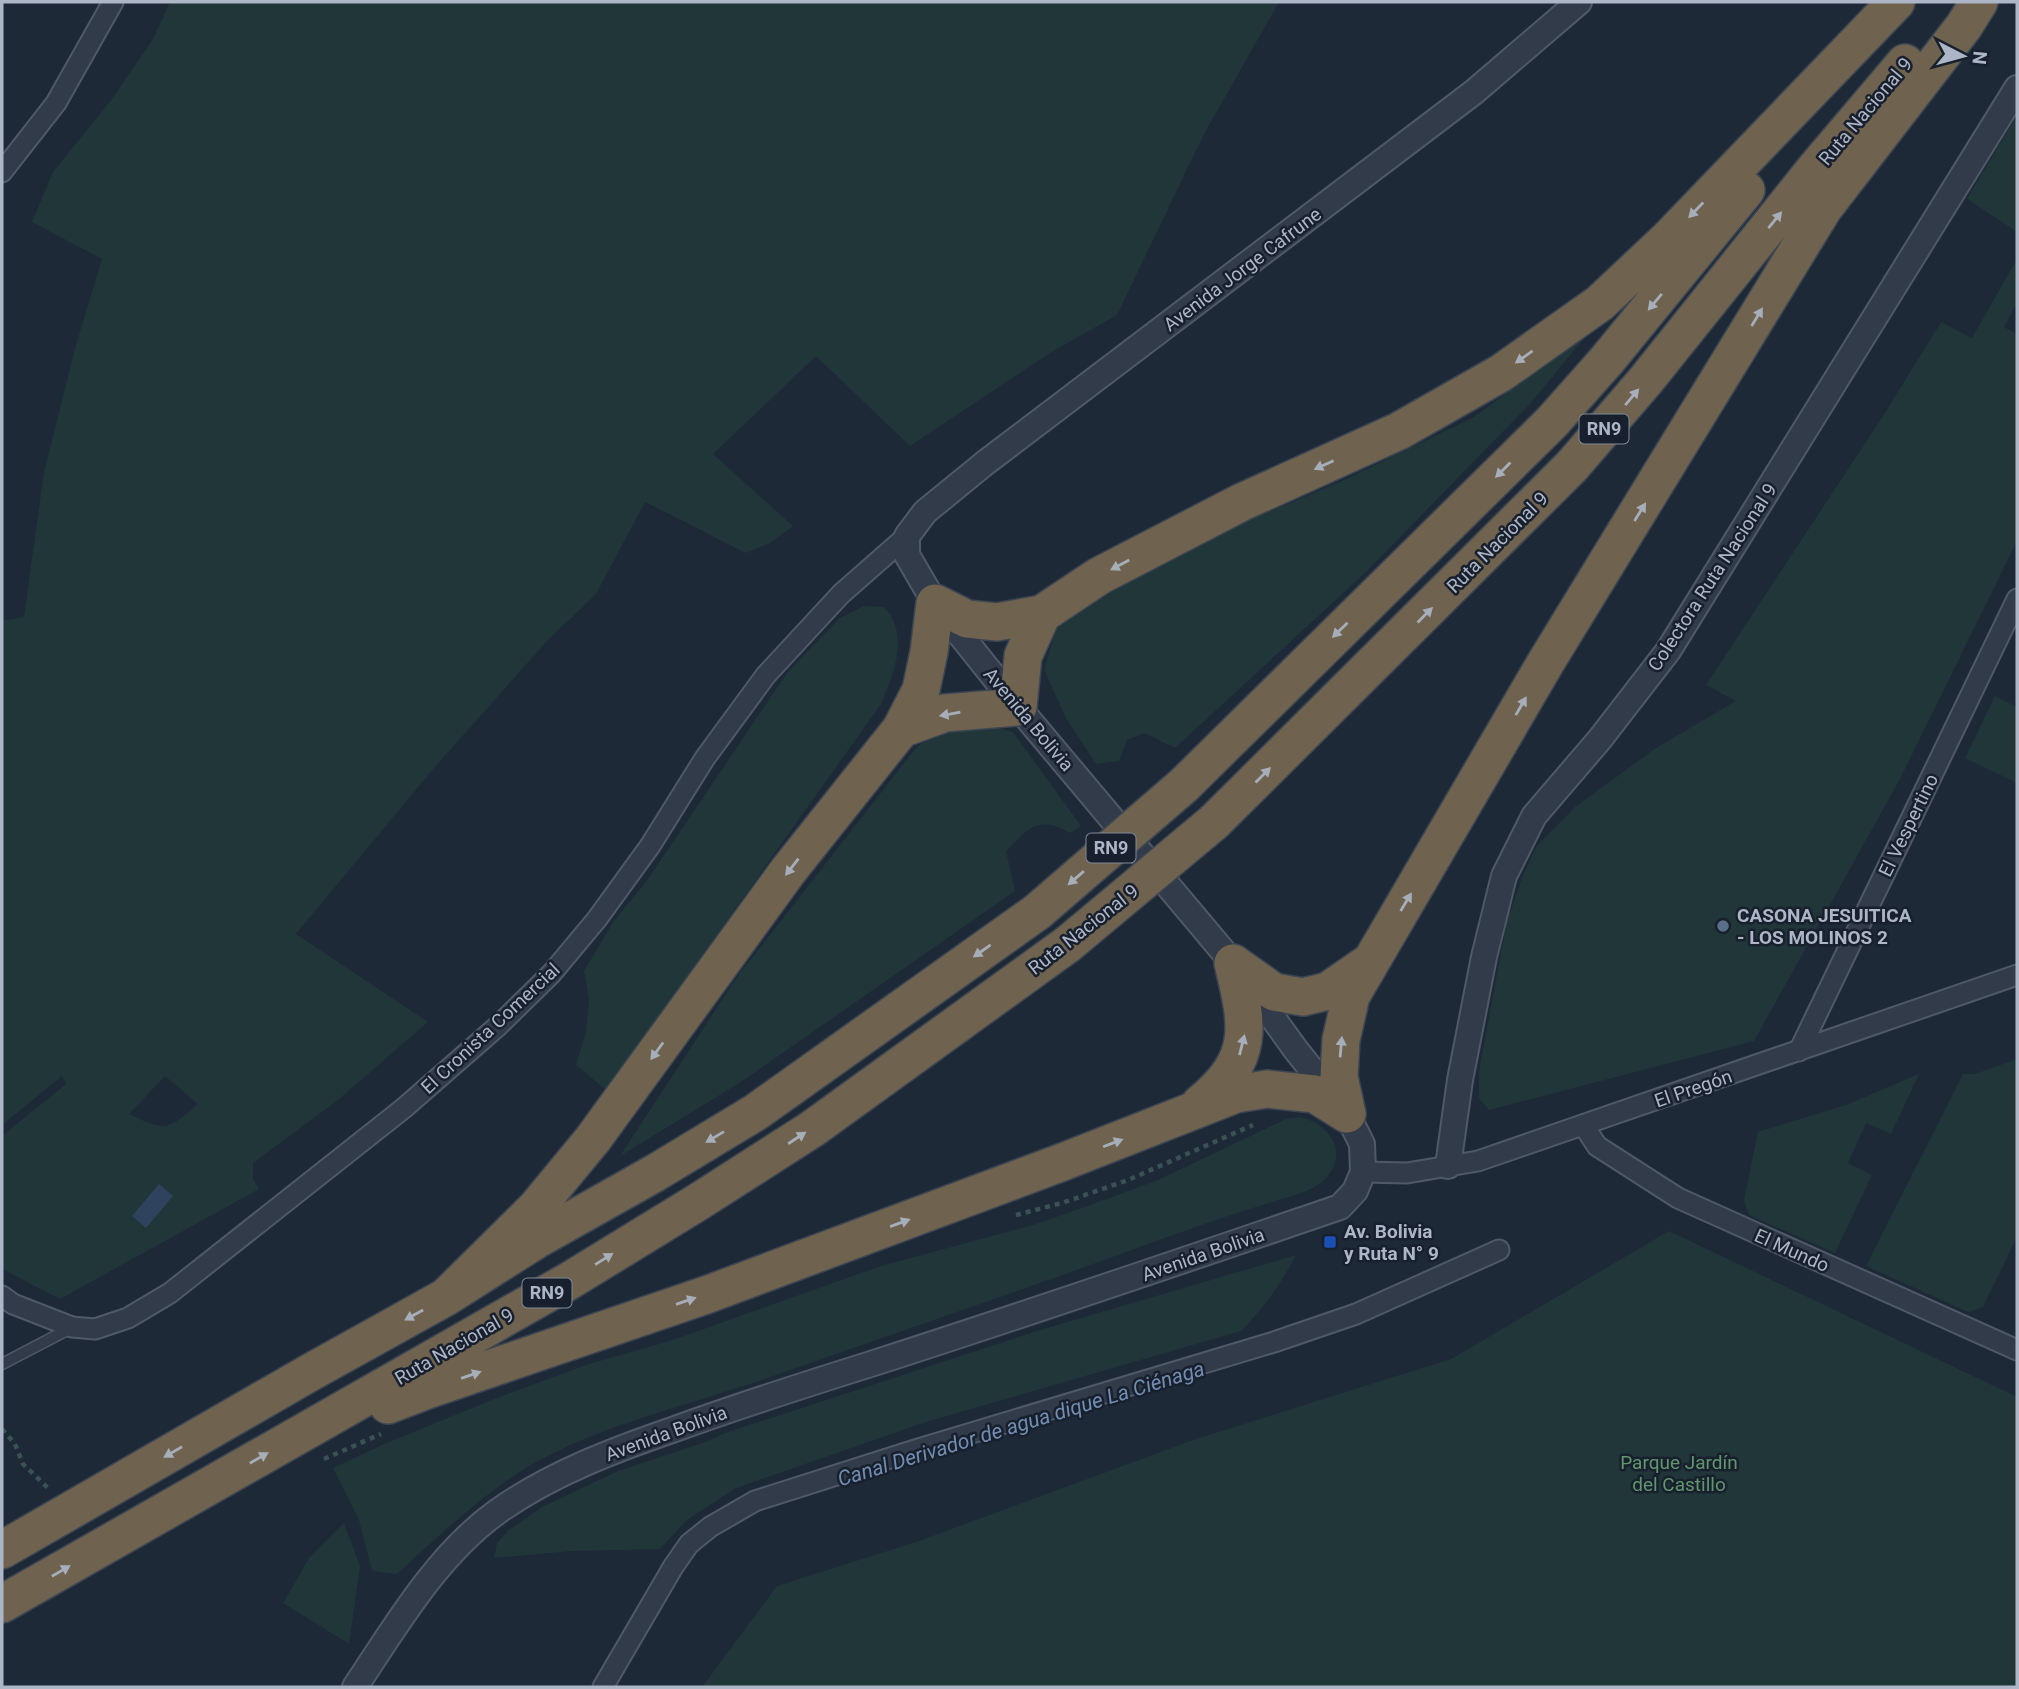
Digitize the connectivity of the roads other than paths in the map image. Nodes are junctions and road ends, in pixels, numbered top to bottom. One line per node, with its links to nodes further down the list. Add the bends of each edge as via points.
1 (113, 2): 7 (street, via 56,103)
2 (1579, 2): 8 (street, Avenida Jorge Cafrune, via 1474,92 985,463 925,512)
3 (1898, 2): 11 (highway, one-way to 11, via 1600,303 1502,373 1399,431 1242,502 1099,576); 25 (highway, RN9, one-way to 25, bridge, via 1552,422 1184,785 1037,912 756,1112)
4 (1957, 2): 29 (highway, Ruta Nacional 9 / RN9, one-way to 4, bridge, via 569,1281 812,1129 1069,944 1214,822 1573,466)
5 (1979, 2): 14 (highway, one-way to 5, via 1546,662 1823,209)
6 (2017, 88): 21 (street, Colectora Ruta Nacional 9, via 1668,651 1534,816 1504,876 1484,957)
7 (2, 173)
8 (907, 536): 10 (street, Avenida Bolivia, via 906,555); 26 (street, El Cronista Comercial, via 841,594 766,676 597,919 552,973 499,1025 404,1108 170,1293 128,1318 94,1329)
9 (2017, 599): 17 (street, El Vespertino)
10 (935, 603): 11 (highway, via 967,618 997,622); 12 (street, Avenida Bolivia); 13 (highway, via 921,690)
11 (1042, 614): 12 (highway, via 1023,656)
12 (1018, 707): 13 (highway, one-way to 13, via 945,713); 15 (street, Avenida Bolivia)
13 (901, 729): 25 (highway, one-way to 25, via 788,871 593,1139 536,1208)
14 (1371, 961): 15 (highway, via 1328,991 1303,997 1273,992); 18 (highway, one-way to 14, via 1339,1077 1341,1040 1350,996)
15 (1233, 962): 18 (street, Avenida Bolivia); 19 (highway, one-way to 15, via 1220,1087 1236,1065 1245,1013)
16 (2017, 975): 17 (street, El Pregón)
17 (1799, 1051): 20 (street, El Pregón)
18 (1347, 1114): 19 (highway, via 1315,1094 1267,1089 1236,1094); 22 (street, Avenida Bolivia, via 1362,1144)
19 (1185, 1115): 29 (highway, one-way to 19, via 330,1432 430,1388 706,1295)
20 (1584, 1126): 21 (street, El Pregón, via 1478,1161); 27 (street, El Mundo, via 1597,1146 1678,1198)
21 (1448, 1166): 22 (street, El Pregón, via 1407,1173)
22 (1363, 1172): 32 (street, Avenida Bolivia, via 1355,1191 1340,1207 734,1408 612,1451 558,1476 496,1512 470,1536 414,1598)
23 (1499, 1250): 33 (street, via 1356,1314 1274,1342 755,1502 690,1544)
24 (2, 1296): 26 (street)
25 (446, 1297): 30 (highway, RN9, one-way to 30)
26 (72, 1327): 28 (lane)
27 (2016, 1345)
28 (2, 1364)
29 (292, 1439): 31 (highway, Ruta Nacional 9 / RN9, one-way to 29)
30 (2, 1550)
31 (2, 1604)
32 (355, 1687)
33 (603, 1687)

